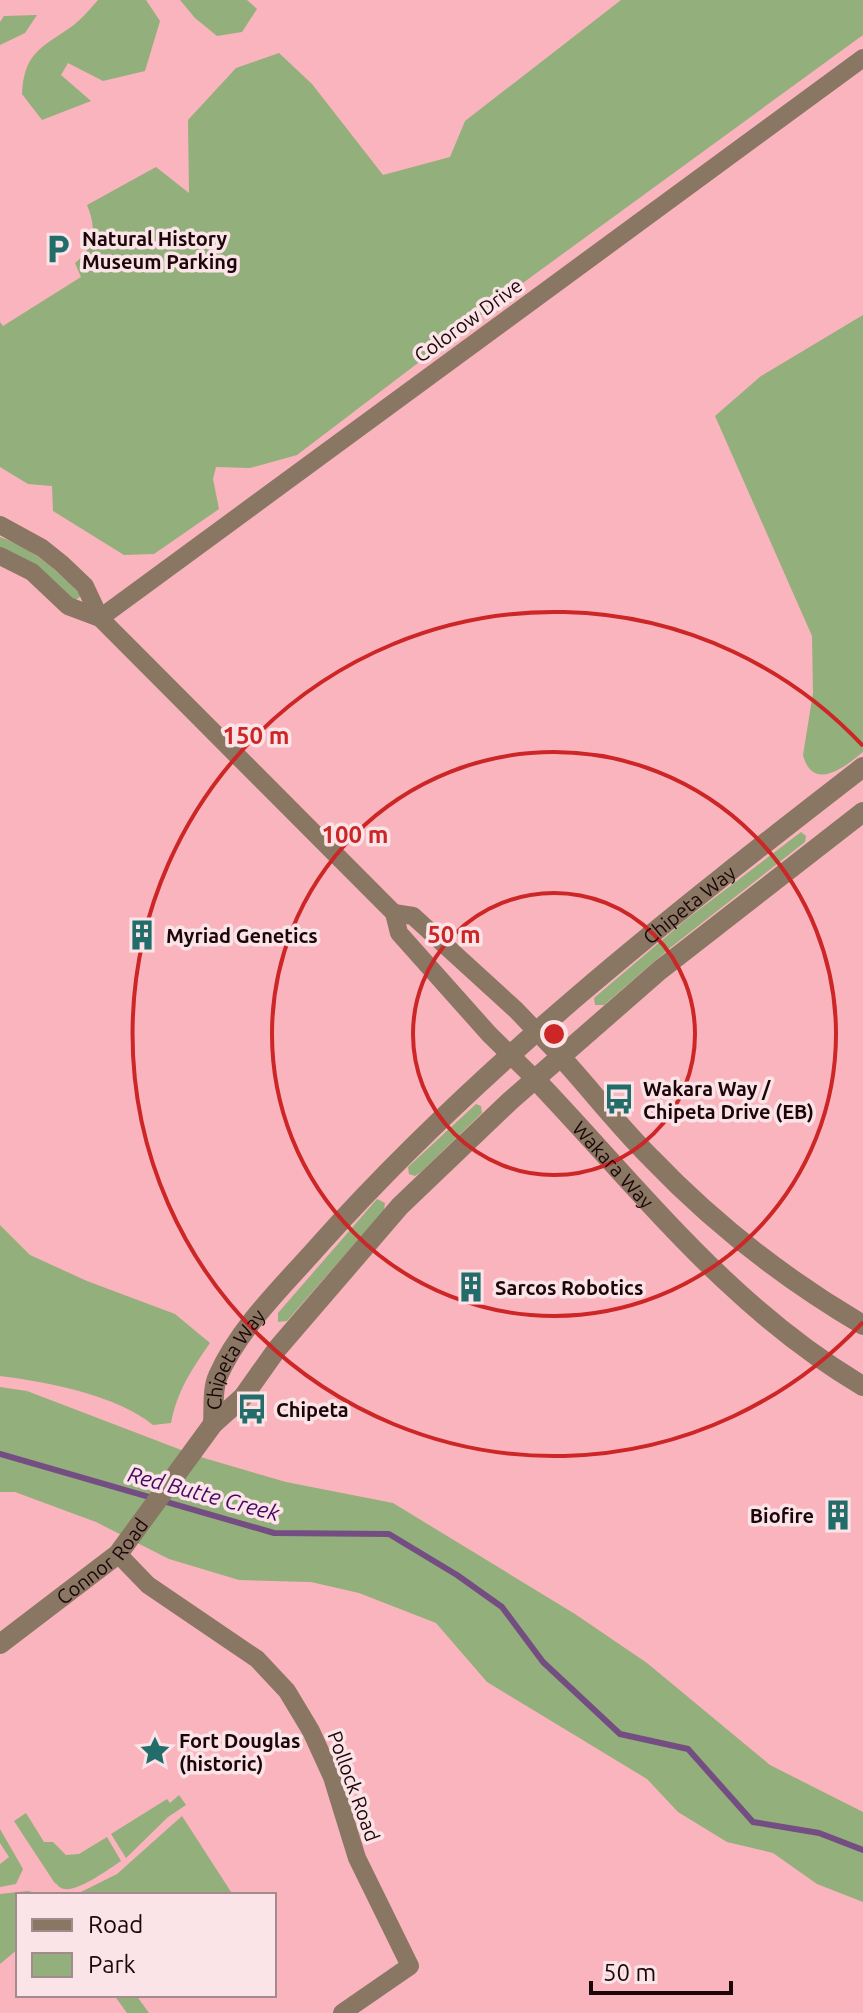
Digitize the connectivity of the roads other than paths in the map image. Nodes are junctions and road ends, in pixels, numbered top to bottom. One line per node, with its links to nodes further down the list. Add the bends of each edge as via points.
1 (863, 58): 4 (street, Colorow Drive)
2 (0, 525): 4 (street, Wakara Way, via 62,564 85,586)
3 (0, 556): 4 (street, Wakara Way, via 32,572 68,606)
4 (100, 618): 7 (street, Wakara Way)
5 (863, 767): 8 (street, Chipeta Way, via 673,915)
6 (863, 812): 10 (street, Chipeta Way, via 660,970)
7 (394, 913): 8 (street, Wakara Way, via 413,916); 9 (street, Wakara Way, via 399,933)
8 (538, 1031): 9 (street, Chipeta Way); 10 (street, Wakara Way)
9 (510, 1054): 11 (street, Wakara Way); 14 (street, Chipeta Way, via 377,1181 247,1328 216,1378)
10 (561, 1057): 11 (street, Chipeta Way); 12 (street, Wakara Way, via 649,1157 713,1219 788,1278)
11 (535, 1079): 13 (street, Wakara Way, via 713,1272 775,1325); 14 (street, Chipeta Way, via 400,1206 277,1349 243,1397)
12 (863, 1325)
13 (863, 1386)
14 (213, 1424): 15 (street, Connor Road)
15 (118, 1554): 16 (street, Connor Road); 17 (street, Pollock Road, via 148,1585 257,1659 287,1691 311,1731 332,1777 357,1858 410,1966)
16 (0, 1644)
17 (342, 2013)

